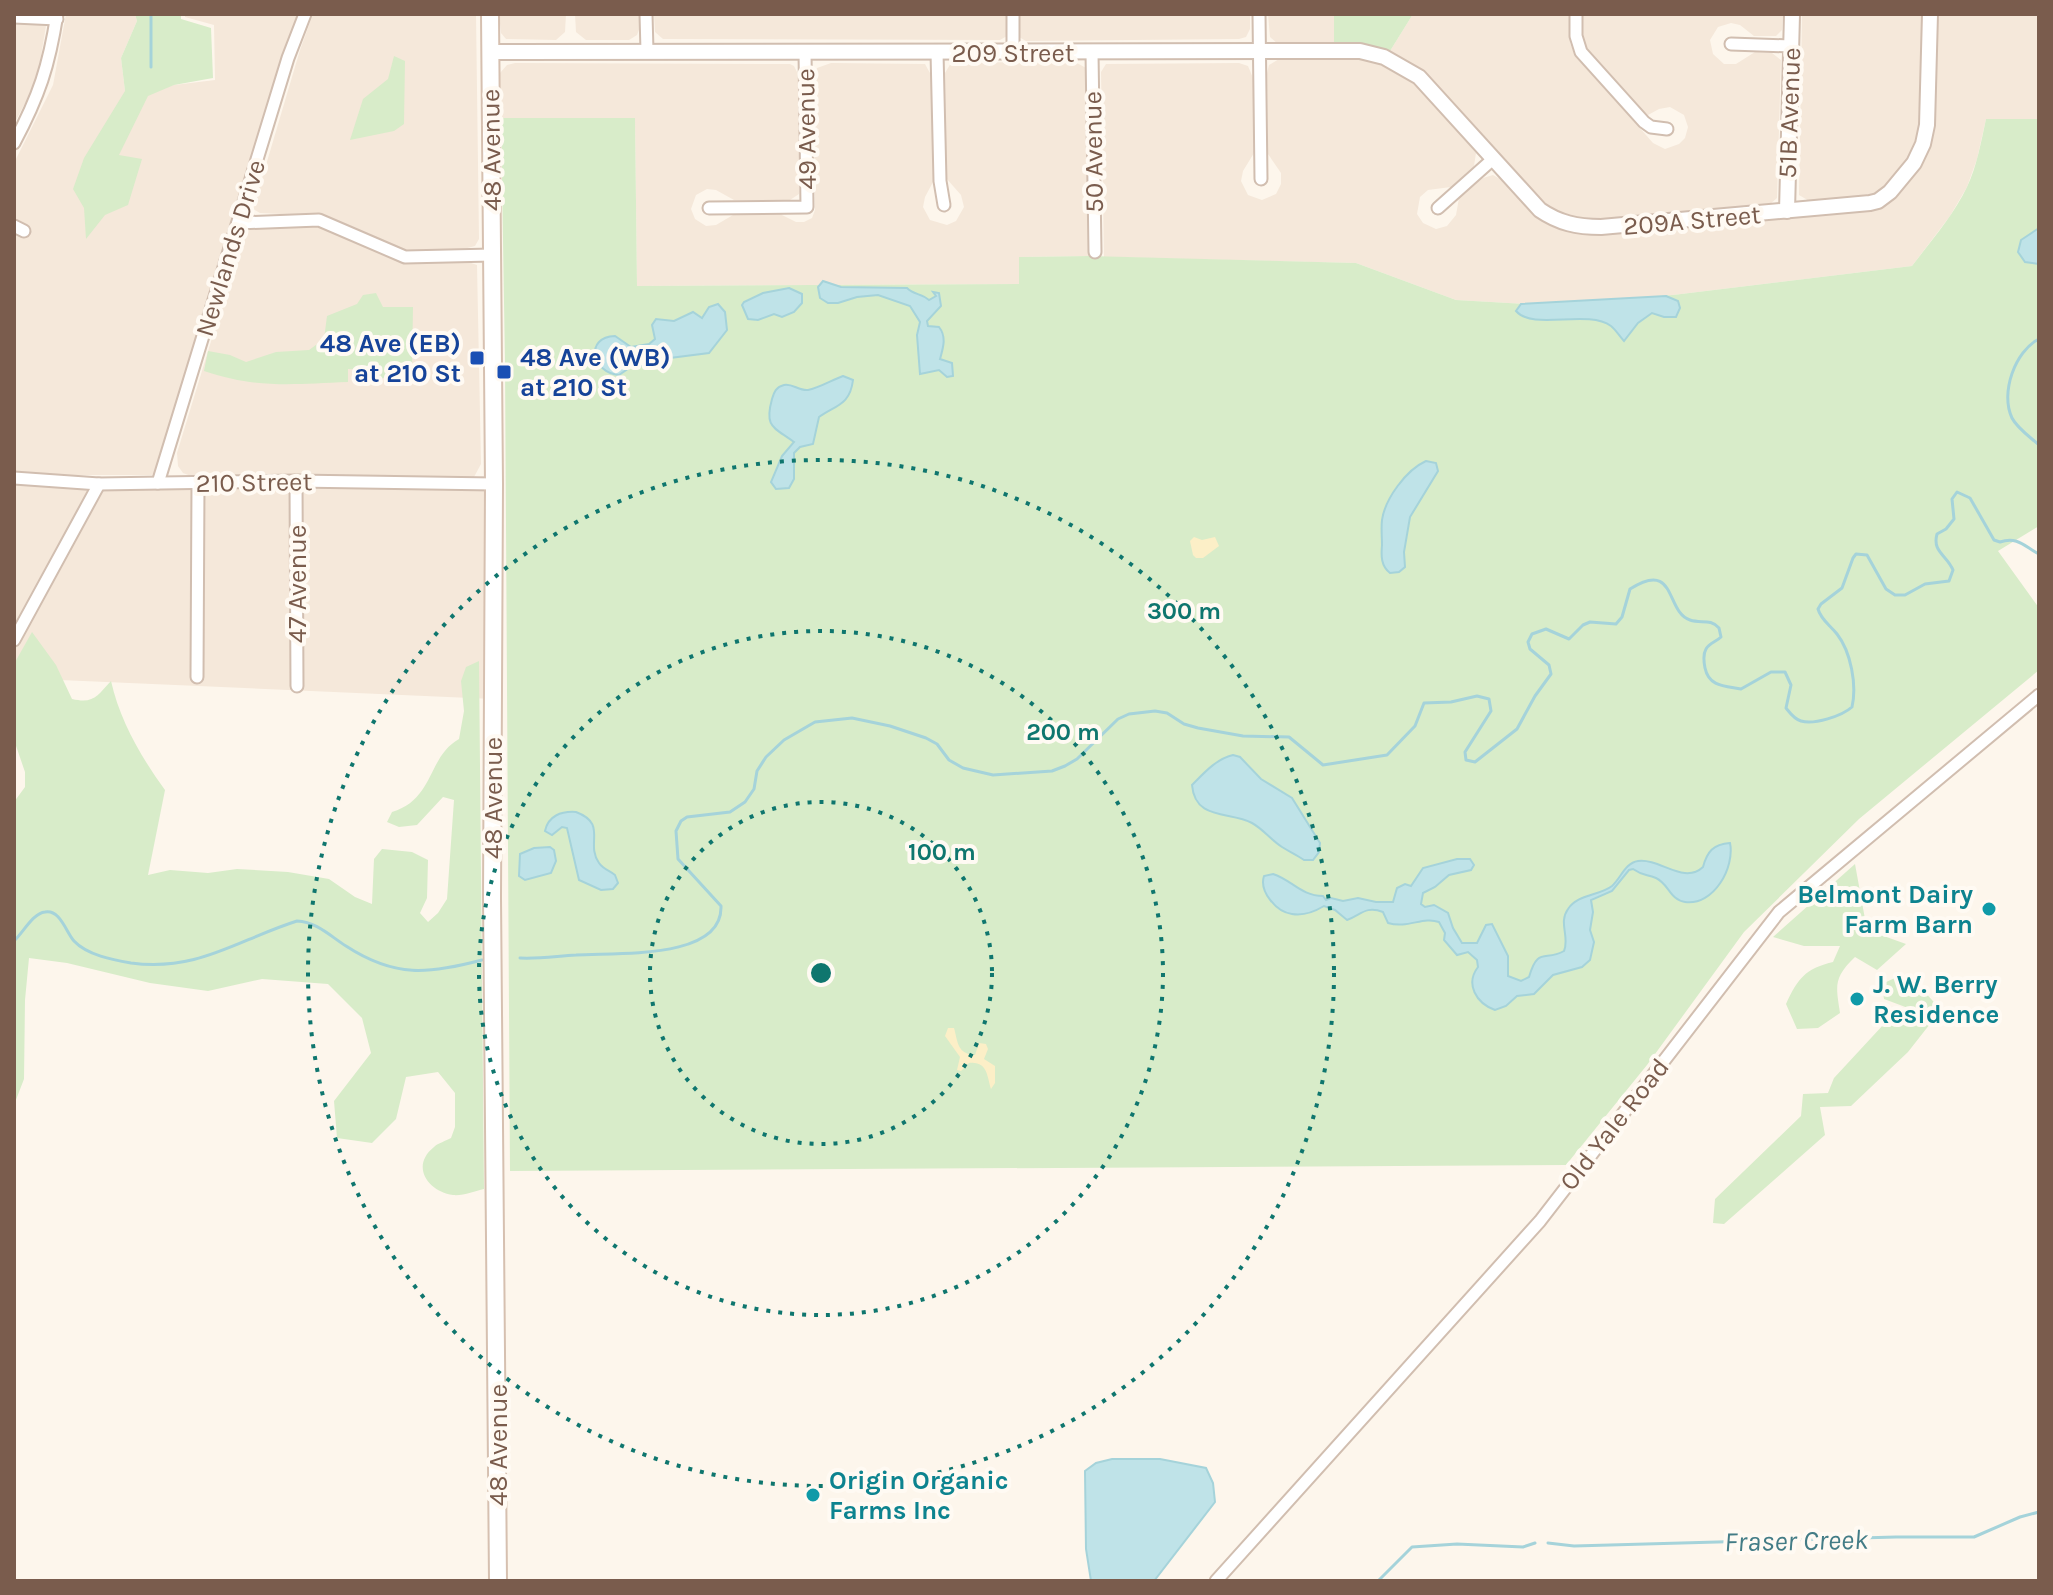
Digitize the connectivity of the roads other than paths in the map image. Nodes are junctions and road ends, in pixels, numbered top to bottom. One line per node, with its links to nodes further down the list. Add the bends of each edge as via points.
1 (305, 14): 28 (street, Newlands Drive)
2 (490, 14): 14 (main road, 48 Avenue)
3 (646, 14): 13 (street)
4 (1013, 14): 18 (street)
5 (1259, 14): 17 (street)
6 (1576, 14): 20 (street, via 1581,52 1644,122)
7 (1792, 14): 12 (street, 51B Avenue)
8 (1930, 14): 27 (street, 209A Street, via 1925,135 1906,174 1878,201)
9 (14, 17): 10 (street)
10 (57, 17): 21 (street, via 51,58)
11 (1731, 44): 12 (street)
12 (1791, 46): 27 (street, 51B Avenue)
13 (647, 51): 14 (street, 209 Street); 15 (street, 209 Street)
14 (490, 52): 30 (main road, 48 Avenue)
15 (805, 52): 16 (street, 209 Street); 25 (street, 49 Avenue, via 807,207)
16 (937, 52): 18 (street, 209 Street); 24 (street)
17 (1260, 52): 19 (street, 209 Street); 22 (street, 209 Street, via 1360,51 1398,63 1425,83); 23 (street)
18 (1013, 53): 19 (street, 209 Street)
19 (1092, 53): 29 (street, 50 Avenue)
20 (1667, 129)
21 (14, 143)
22 (1493, 159): 26 (street); 27 (street, 209A Street, via 1540,210 1575,226)
23 (1261, 179)
24 (944, 205)
25 (709, 208)
26 (1438, 208)
27 (1787, 211)
28 (238, 223): 30 (street, via 319,220 405,257); 33 (street, Newlands Drive)
29 (1095, 252)
30 (492, 255): 36 (main road, 48 Avenue)
31 (14, 478): 35 (street, 210 Street)
32 (296, 481): 34 (street, 210 Street); 36 (street, 210 Street); 39 (street, 47 Avenue)
33 (158, 483): 34 (street, 210 Street); 35 (street, 210 Street)
34 (198, 483): 38 (street)
35 (99, 484): 37 (street)
36 (494, 484): 41 (main road, 48 Avenue)
37 (14, 640)
38 (197, 677)
39 (297, 686)
40 (2039, 695): 42 (street, Old Yale Road, via 1779,912 1540,1221)
41 (498, 1581)
42 (1216, 1581)

